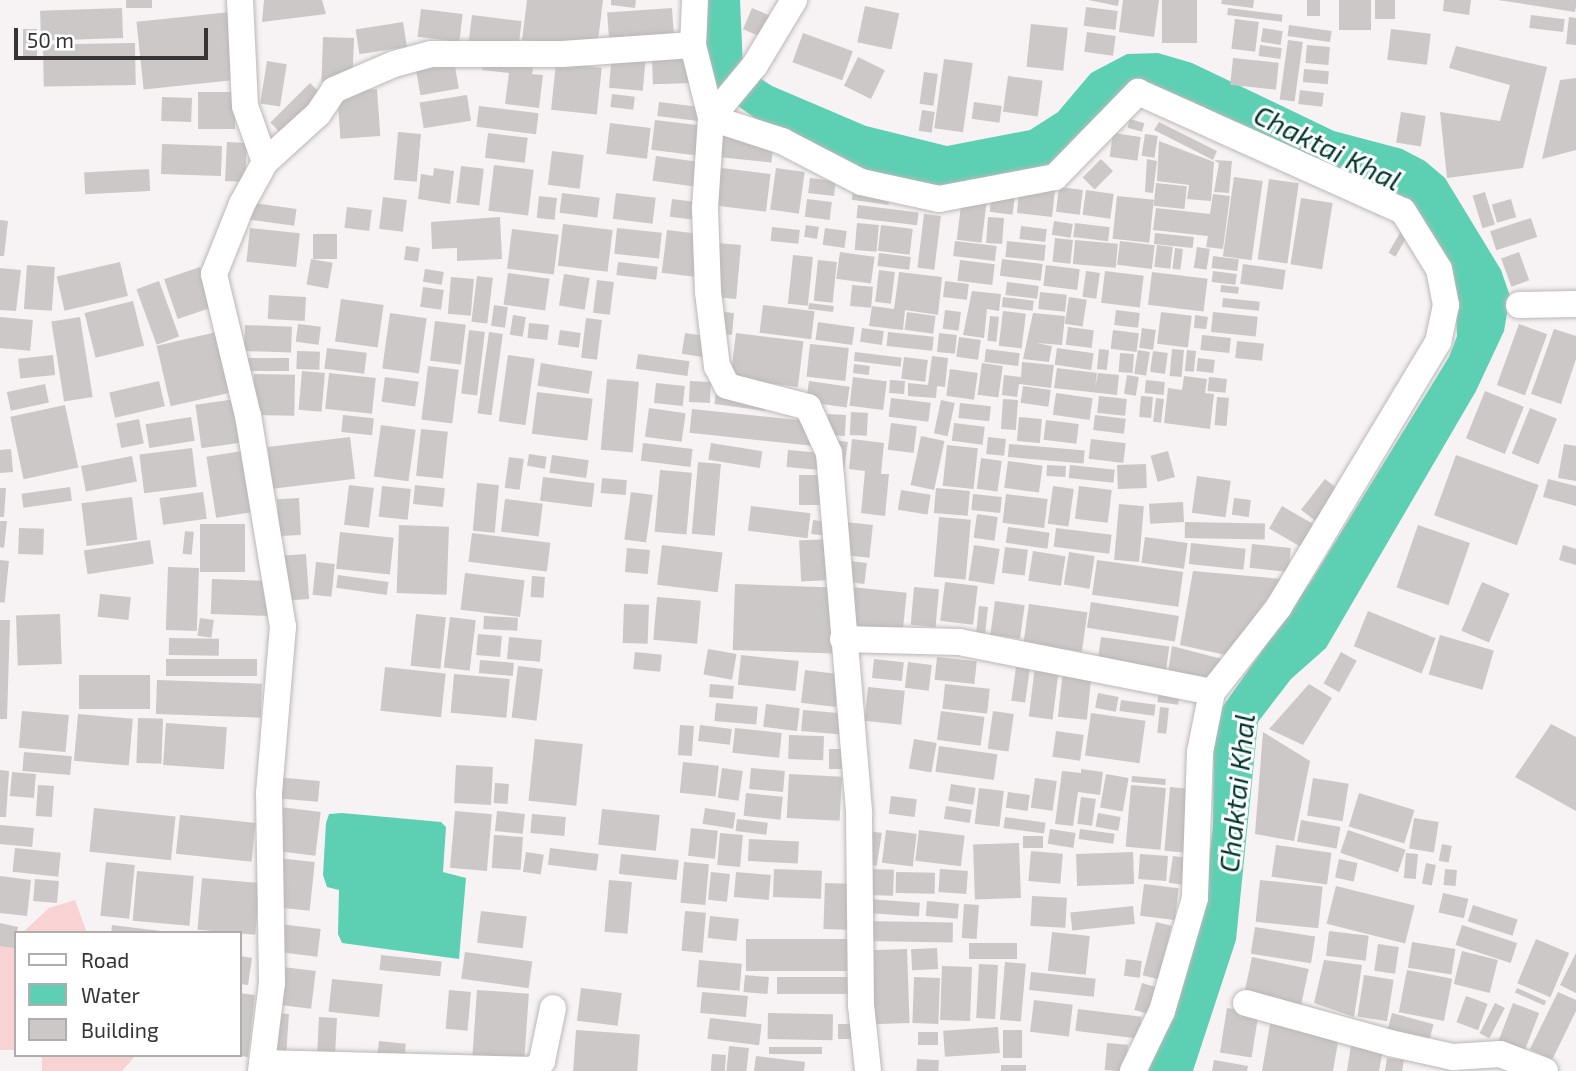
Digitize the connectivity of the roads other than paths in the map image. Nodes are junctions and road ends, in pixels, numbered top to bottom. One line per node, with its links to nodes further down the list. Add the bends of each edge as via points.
1 (240, 0): 6 (street, via 245,106)
2 (695, 0): 4 (street)
3 (794, 0): 5 (street, via 755,65)
4 (693, 45): 5 (street); 6 (street, via 419,57 334,90 318,114)
5 (715, 113): 9 (street, via 705,209 717,366 727,386 808,407 829,453); 10 (street, via 861,182 939,199 1055,177 1138,92 1403,211 1439,270 1446,304 1438,342 1279,607)
6 (265, 162): 13 (street, via 214,274 248,416 283,627 269,793 272,983)
7 (1576, 304): 8 (street)
8 (1519, 305)
9 (843, 639): 10 (street, via 959,642); 14 (street, via 859,814 861,1005)
10 (1212, 692): 15 (street, via 1200,752 1195,898 1162,1011)
11 (1246, 1003): 16 (street, via 1403,1046 1453,1057 1500,1054)
12 (552, 1008): 13 (street, via 542,1061 534,1070)
13 (263, 1059)
14 (868, 1071)
15 (1133, 1071)
16 (1545, 1071)

